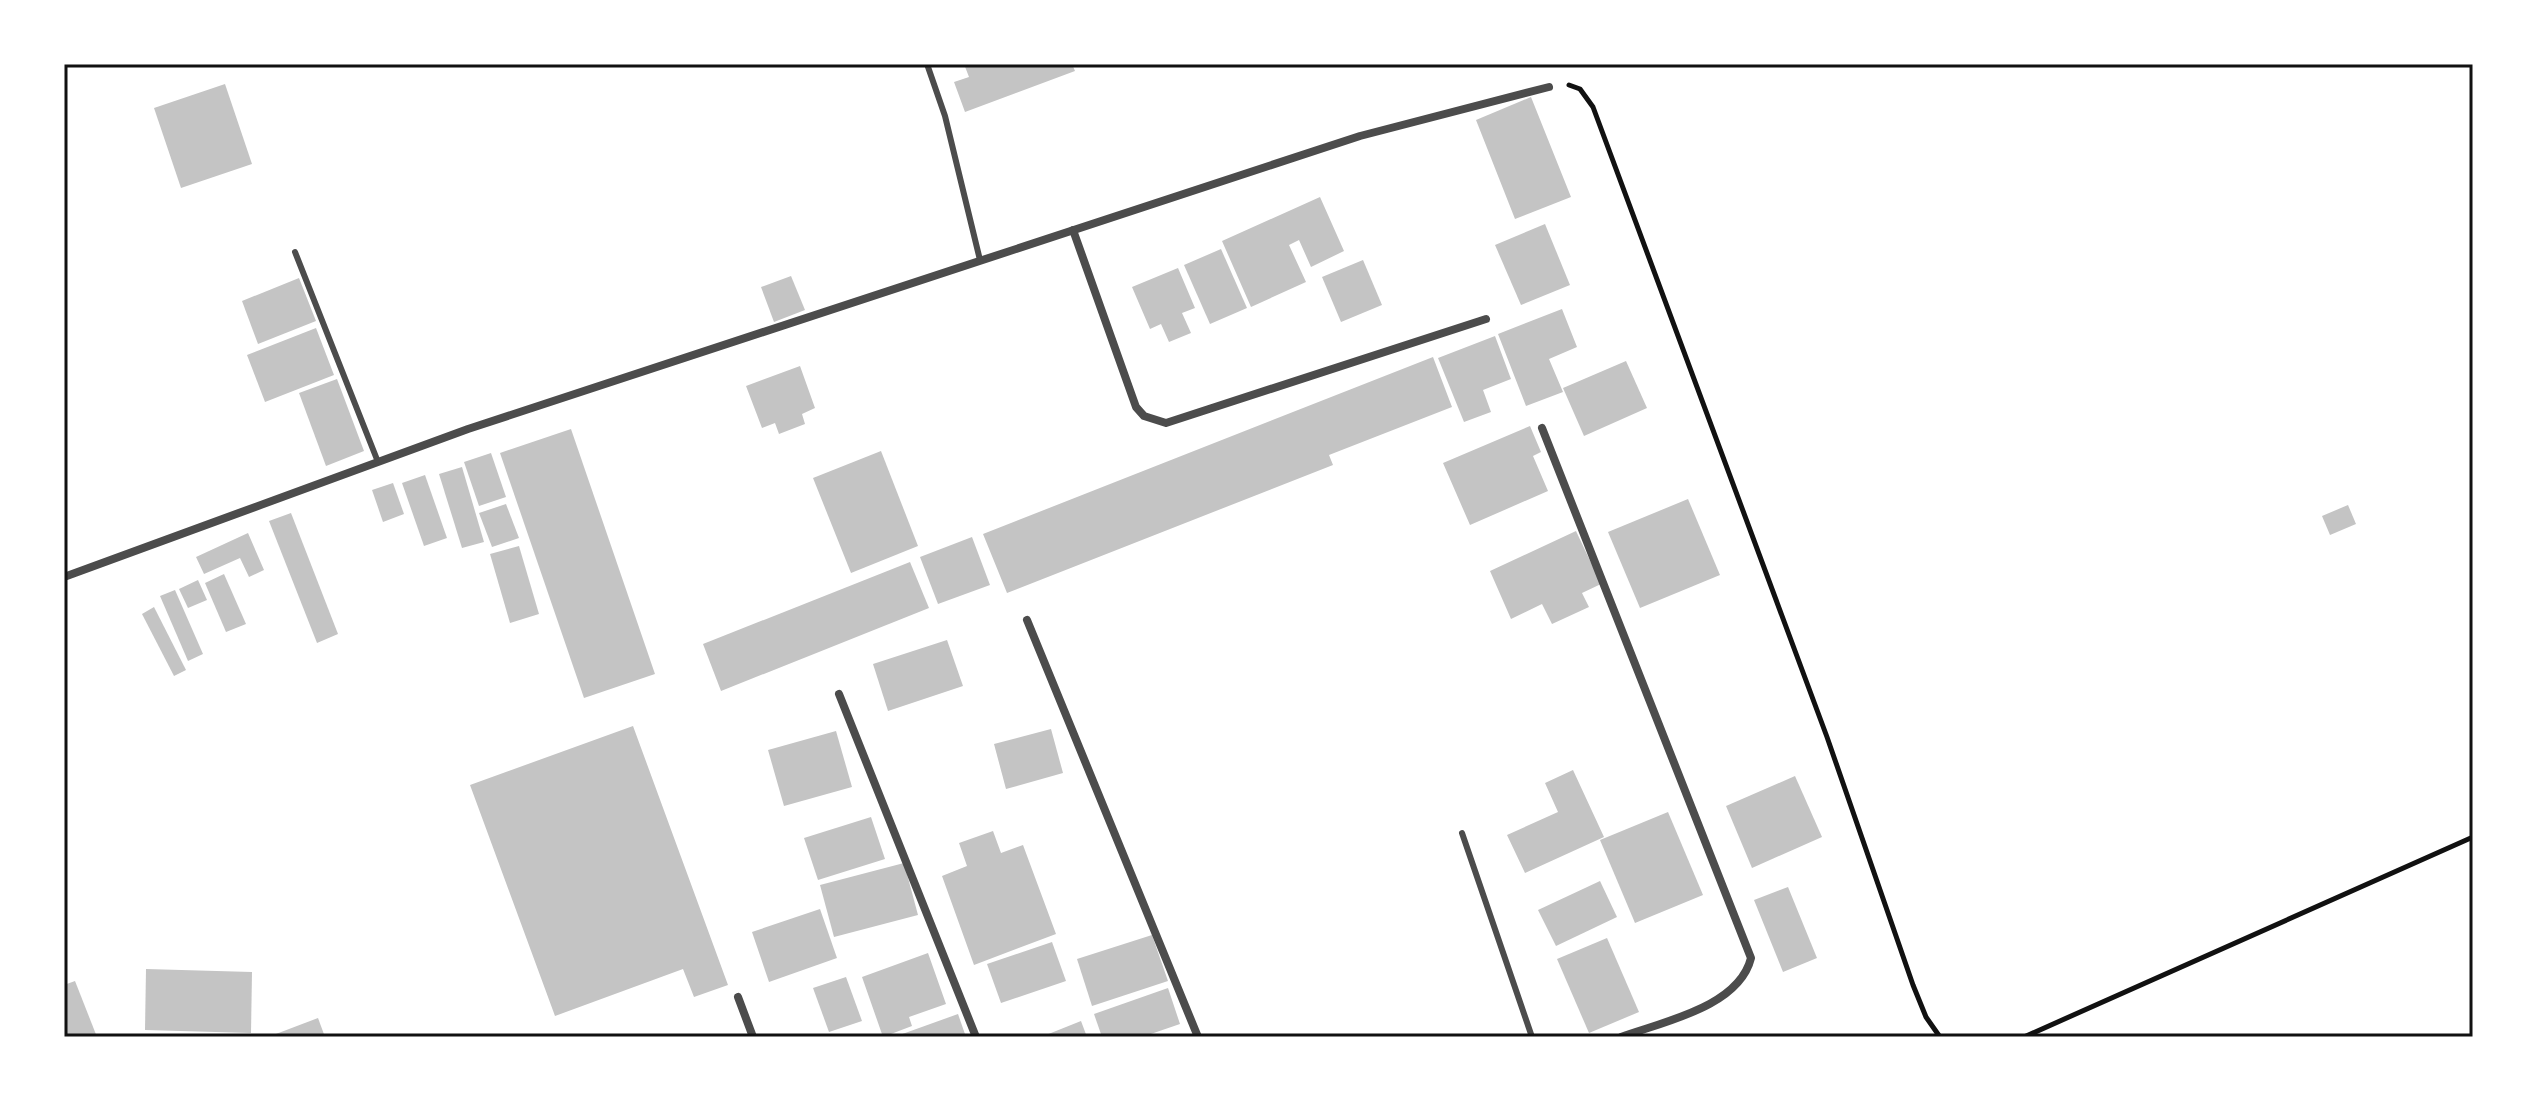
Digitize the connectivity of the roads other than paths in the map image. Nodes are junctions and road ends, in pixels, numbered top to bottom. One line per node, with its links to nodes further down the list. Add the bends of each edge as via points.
1 (927, 64): 5 (lane)
2 (1549, 87): 3 (street, via 1360,136)
3 (1073, 230): 5 (street); 6 (street, via 1136,407 1144,416 1166,423)
4 (295, 252): 8 (lane)
5 (980, 260): 8 (street)
6 (1486, 319)
7 (1542, 428): 18 (street, via 1751,958 1737,986 1718,1000)
8 (378, 462): 9 (street)
9 (64, 577)
10 (1027, 620): 16 (street)
11 (839, 694): 15 (street)
12 (1462, 833): 17 (lane)
13 (738, 997): 14 (street)
14 (753, 1037)
15 (976, 1037)
16 (1198, 1037)
17 (1532, 1037)
18 (1621, 1037)

